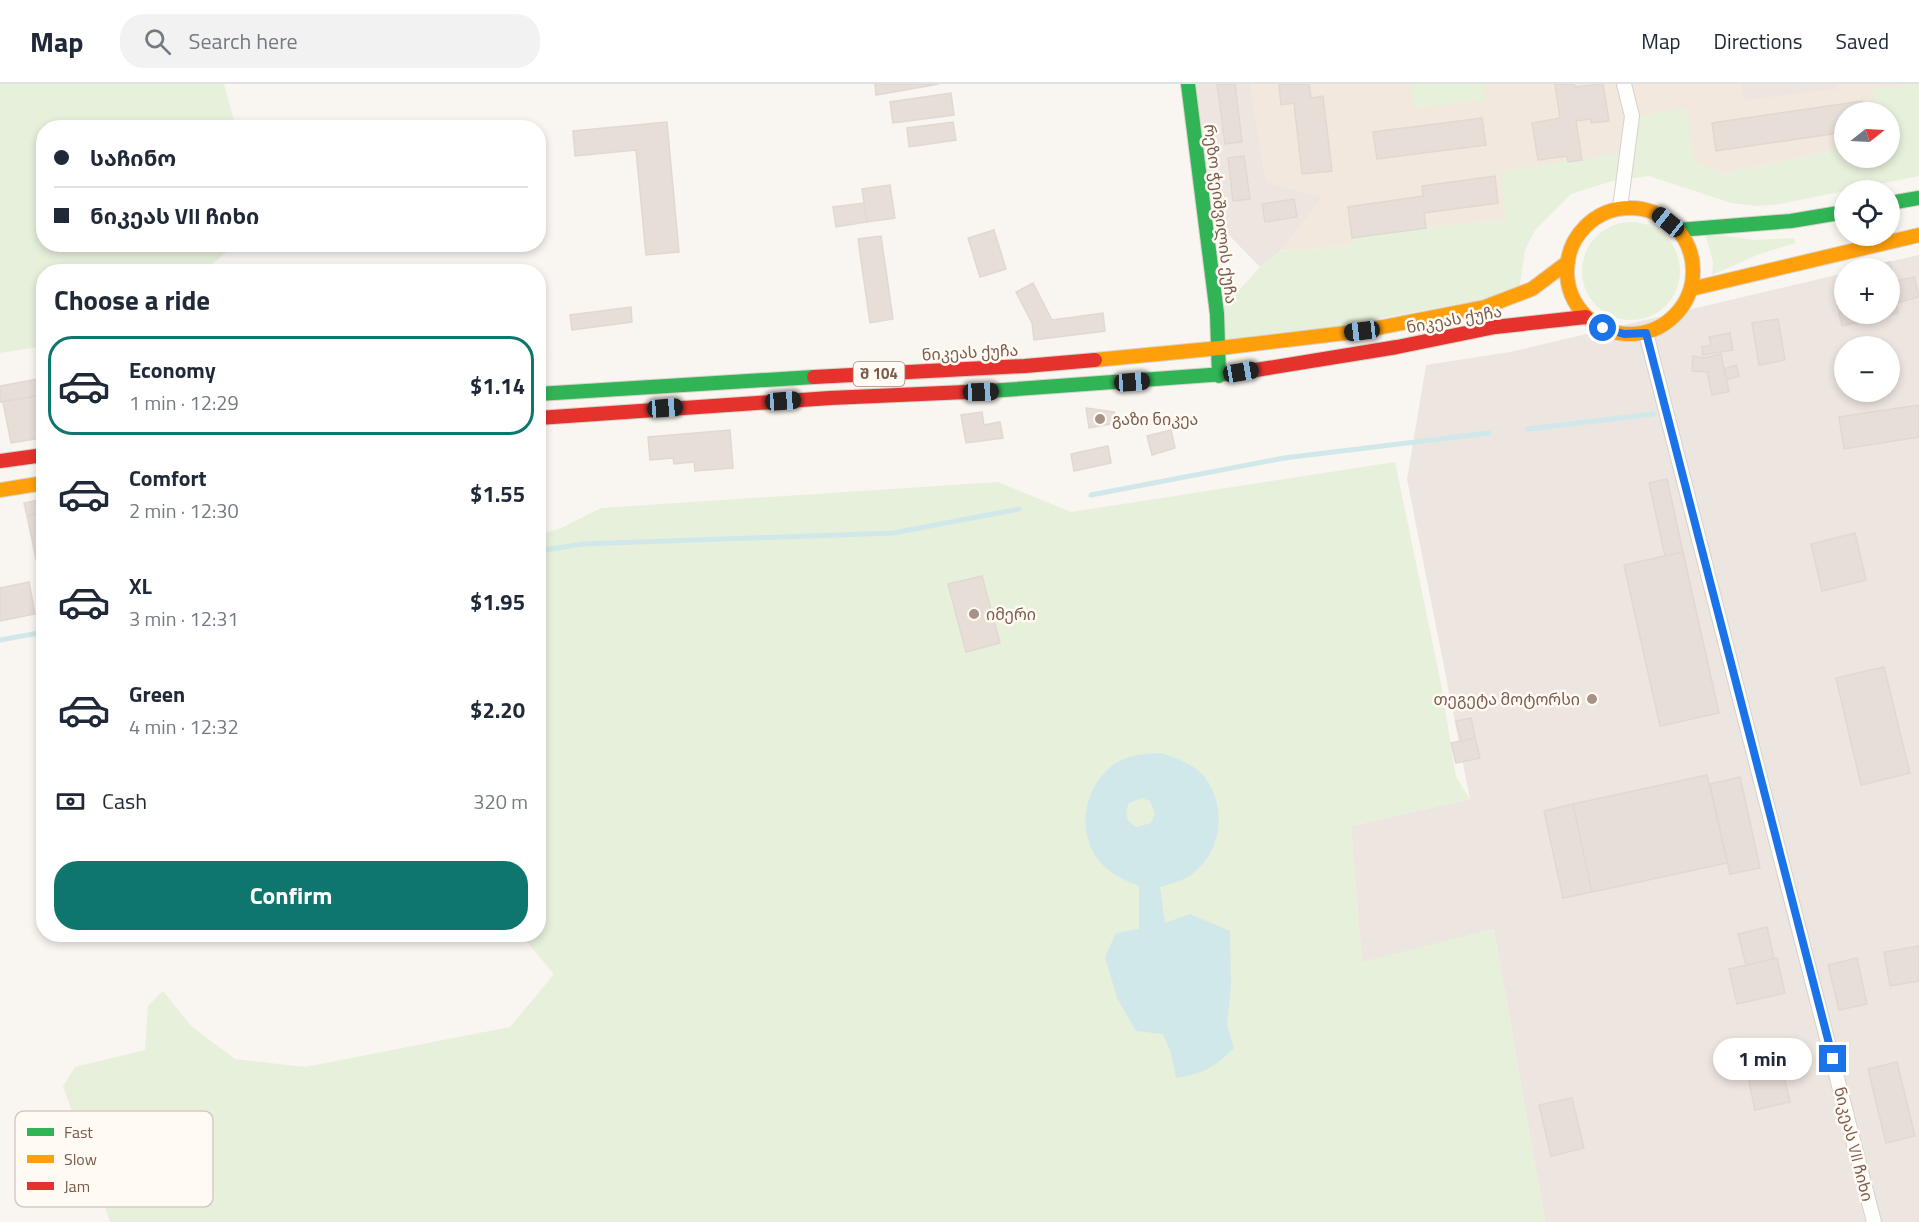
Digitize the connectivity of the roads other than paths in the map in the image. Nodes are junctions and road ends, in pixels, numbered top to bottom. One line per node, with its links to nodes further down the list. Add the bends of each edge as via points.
1 (1188, 84): 13 (main road, რეზო ჭეიშვილის ქუჩა)
2 (1624, 84): 5 (street, via 1632,116)
3 (1919, 198): 4 (main road)
4 (1900, 201)
5 (1620, 208): 7 (main road, via 1640,208 1659,214); 9 (main road, via 1601,214 1585,226)
6 (1834, 214): 7 (main road)
7 (1678, 230): 10 (main road, via 1689,246 1694,267)
8 (1919, 235): 10 (main road)
9 (1568, 262): 11 (main road, via 1568,282 1574,301); 13 (main road, ნიკეას ქუჩა, via 1532,289 1485,307 1372,329)
10 (1691, 289): 12 (main road, via 1674,317)
11 (1586, 317): 12 (main road, via 1603,328 1624,334); 14 (main road, ნიკეას ქუჩა, via 1495,327)
12 (1646, 333): 21 (street, ნიკეას VII ჩიხი)
13 (1220, 348): 14 (main road, რეზო ჭეიშვილის ქუჩა); 15 (main road, ნიკეას ქუჩა / შ 104, via 1025,366)
14 (1218, 376): 16 (main road, ნიკეას ქუჩა / შ 104)
15 (546, 393)
16 (546, 417)
17 (36, 456): 18 (main road)
18 (0, 461)
19 (36, 484): 20 (main road)
20 (0, 489)
21 (1874, 1222)

